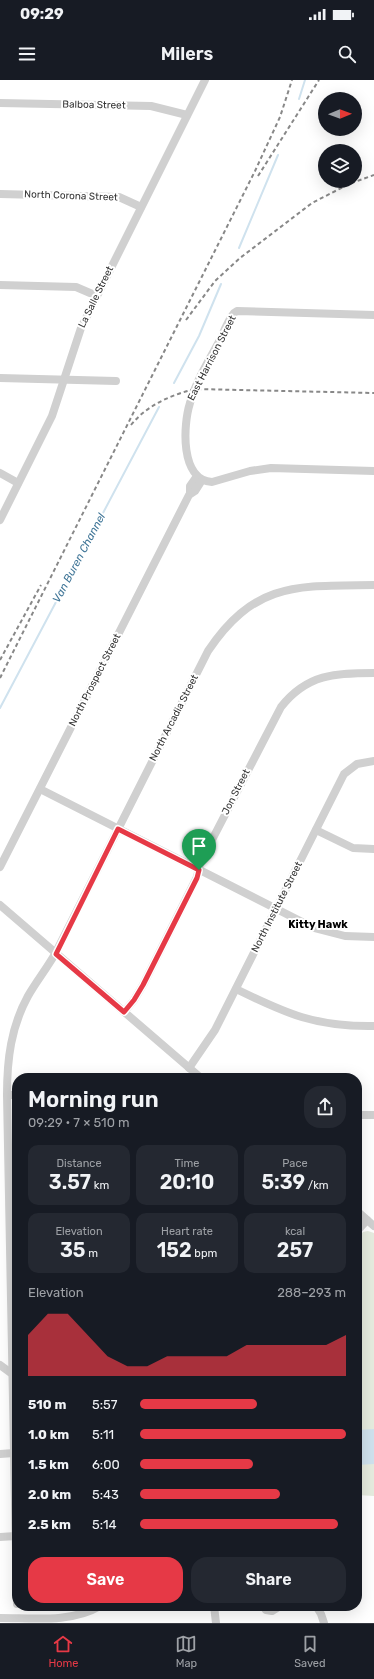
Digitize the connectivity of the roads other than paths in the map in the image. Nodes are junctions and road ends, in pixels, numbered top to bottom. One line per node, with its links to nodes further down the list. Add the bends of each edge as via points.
1 (205, 80): 3 (street, La Salle Street)
2 (0, 103): 3 (street, Balboa Street, via 151,106)
3 (187, 115): 5 (street, La Salle Street)
4 (0, 194): 5 (street, North Corona Street, via 119,197)
5 (141, 207): 7 (street, La Salle Street)
6 (0, 285): 7 (street, via 76,287)
7 (96, 296): 10 (street, La Salle Street, via 78,335)
8 (374, 315): 14 (street, East Harrison Street, via 237,311 232,314 189,405 186,424 189,463)
9 (0, 378): 10 (street)
10 (65, 380): 11 (street); 15 (street, La Salle Street, via 52,416)
11 (116, 382)
12 (374, 470): 14 (street, via 271,468 212,482)
13 (0, 473): 15 (street)
14 (199, 478): 20 (street, North Prospect Street, via 190,486 190,493)
15 (18, 483): 16 (street, La Salle Street)
16 (0, 520)
17 (374, 585): 21 (street, North Arcadia Street, via 290,588 260,600 239,614 222,631 208,651)
18 (374, 672): 25 (street, Jon Street, via 342,673 320,678 298,689 285,701 274,716 200,863)
19 (374, 761): 22 (street, North Institute Street, via 357,764 344,774)
20 (40, 789): 21 (street); 24 (street, North Prospect Street)
21 (118, 829): 25 (street); 29 (street, North Arcadia Street)
22 (316, 830): 23 (street, via 353,848); 27 (street, North Institute Street)
23 (374, 849)
24 (0, 867)
25 (199, 870): 27 (street); 31 (street, Jon Street, via 143,985)
26 (0, 905): 29 (street)
27 (276, 909): 28 (street, via 314,928 334,934); 30 (street, North Institute Street)
28 (374, 937)
29 (56, 954): 31 (street); 36 (street, North Arcadia Street, via 29,995 15,1027 9,1052)
30 (236, 989): 32 (street, via 276,1009 311,1021 334,1025); 33 (street, North Institute Street, via 215,1030)
31 (124, 1012): 33 (street)
32 (374, 1026)
33 (189, 1068): 34 (street)
34 (195, 1073)
35 (12, 1094): 36 (street)
36 (7, 1095): 39 (street, North Arcadia Street)
37 (362, 1115): 38 (street)
38 (374, 1115)
39 (12, 1164)
40 (362, 1216): 41 (street)
41 (367, 1220): 42 (street); 43 (street)
42 (362, 1226)
43 (374, 1226)
44 (0, 1364): 45 (street)
45 (12, 1374)
46 (0, 1454): 47 (street)
47 (12, 1454)
48 (0, 1536): 49 (street)
49 (12, 1536)
50 (90, 1611): 54 (street, via 66,1618)
51 (215, 1611): 55 (street)
52 (319, 1611): 56 (street)
53 (0, 1618): 54 (street)
54 (17, 1621)
55 (216, 1623)
56 (324, 1623)

